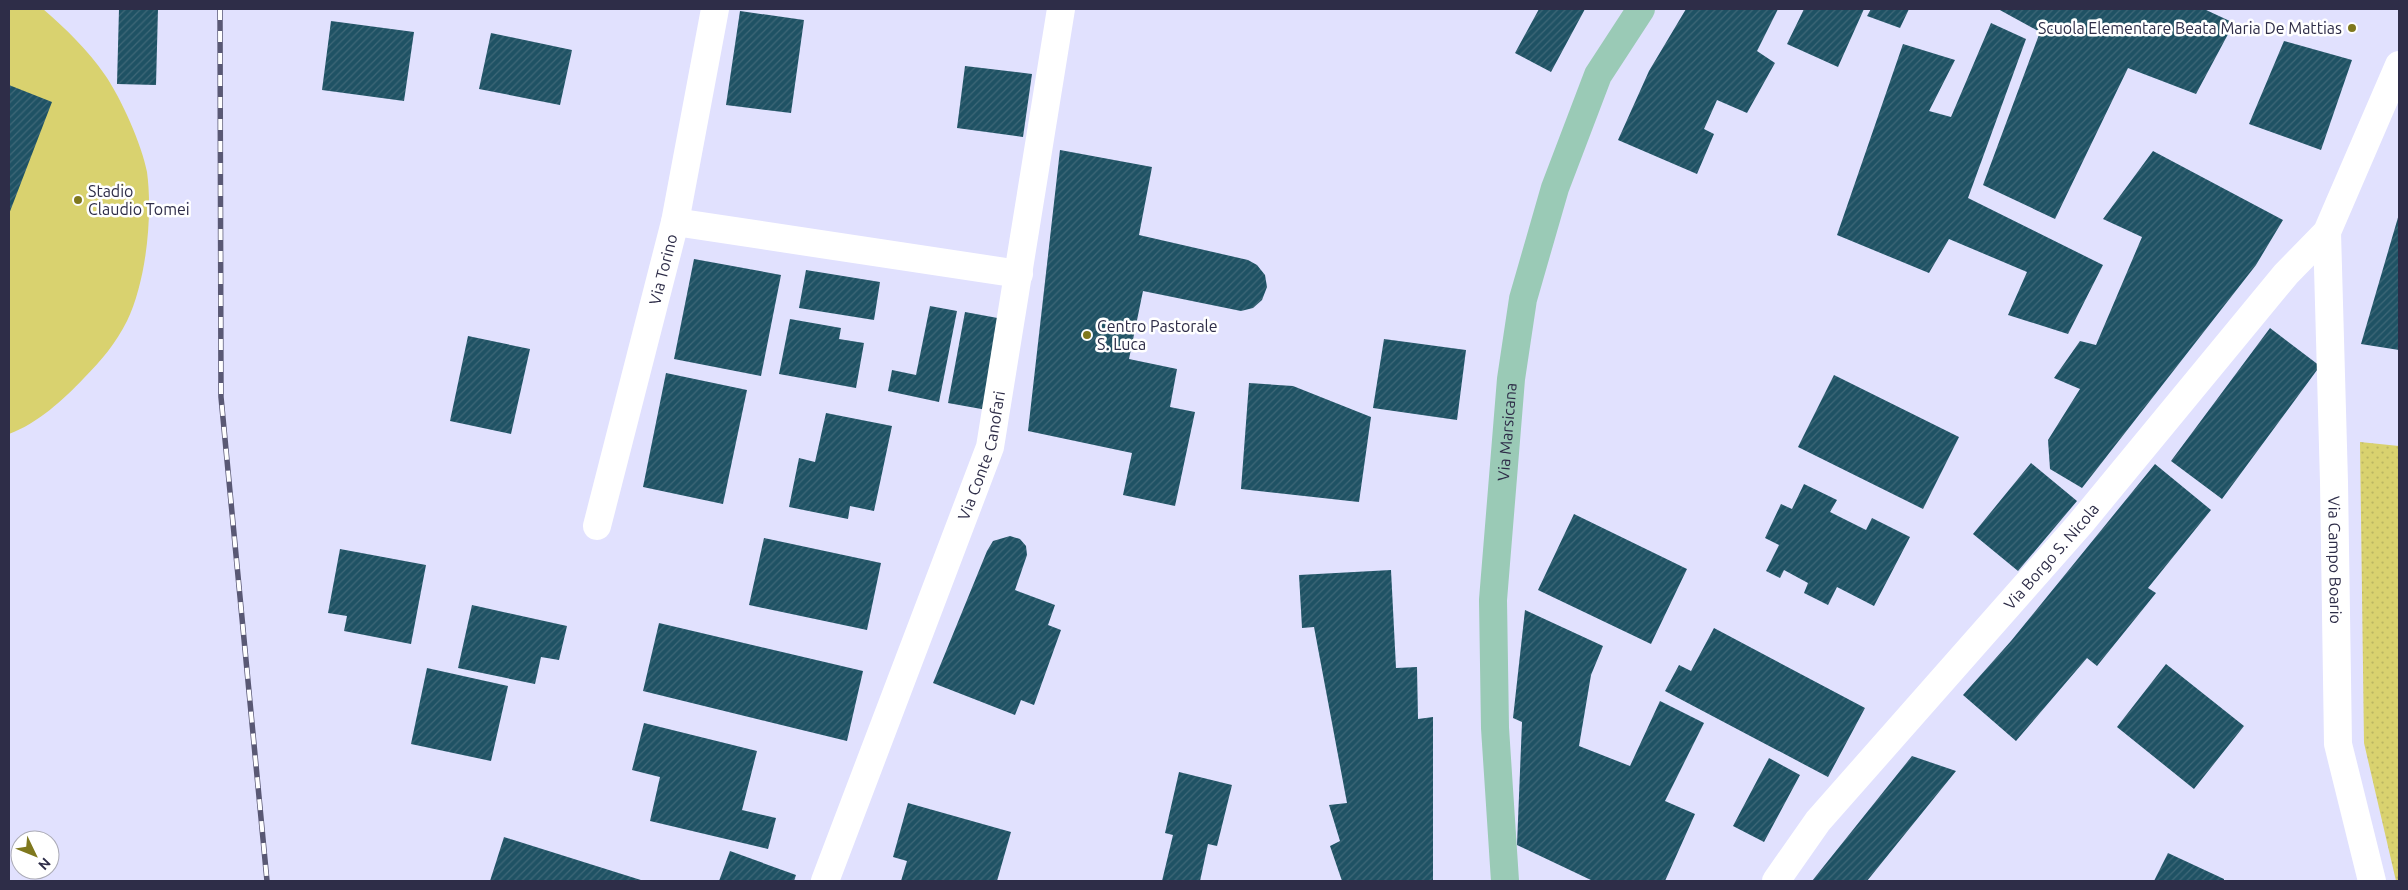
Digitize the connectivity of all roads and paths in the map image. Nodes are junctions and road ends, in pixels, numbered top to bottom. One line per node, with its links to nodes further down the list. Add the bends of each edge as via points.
1 (715, 9): 5 (street, Via Torino)
2 (1061, 9): 7 (street, Via Conte Canofari)
3 (1641, 9): 10 (main road, Via Marsicana, via 1598,75 1555,188 1523,299 1511,379 1494,600 1495,728)
4 (2399, 64): 6 (street)
5 (676, 222): 7 (street); 8 (street, Via Torino)
6 (2328, 232): 11 (street, Via Borgo S. Nicola, via 2286,274 2080,524 1818,821); 12 (street, Via Campo Boario, via 2338,744)
7 (1019, 274): 9 (street, Via Conte Canofari, via 990,447)
8 (597, 526)
9 (825, 881)
10 (1505, 881)
11 (1776, 881)
12 (2372, 881)

